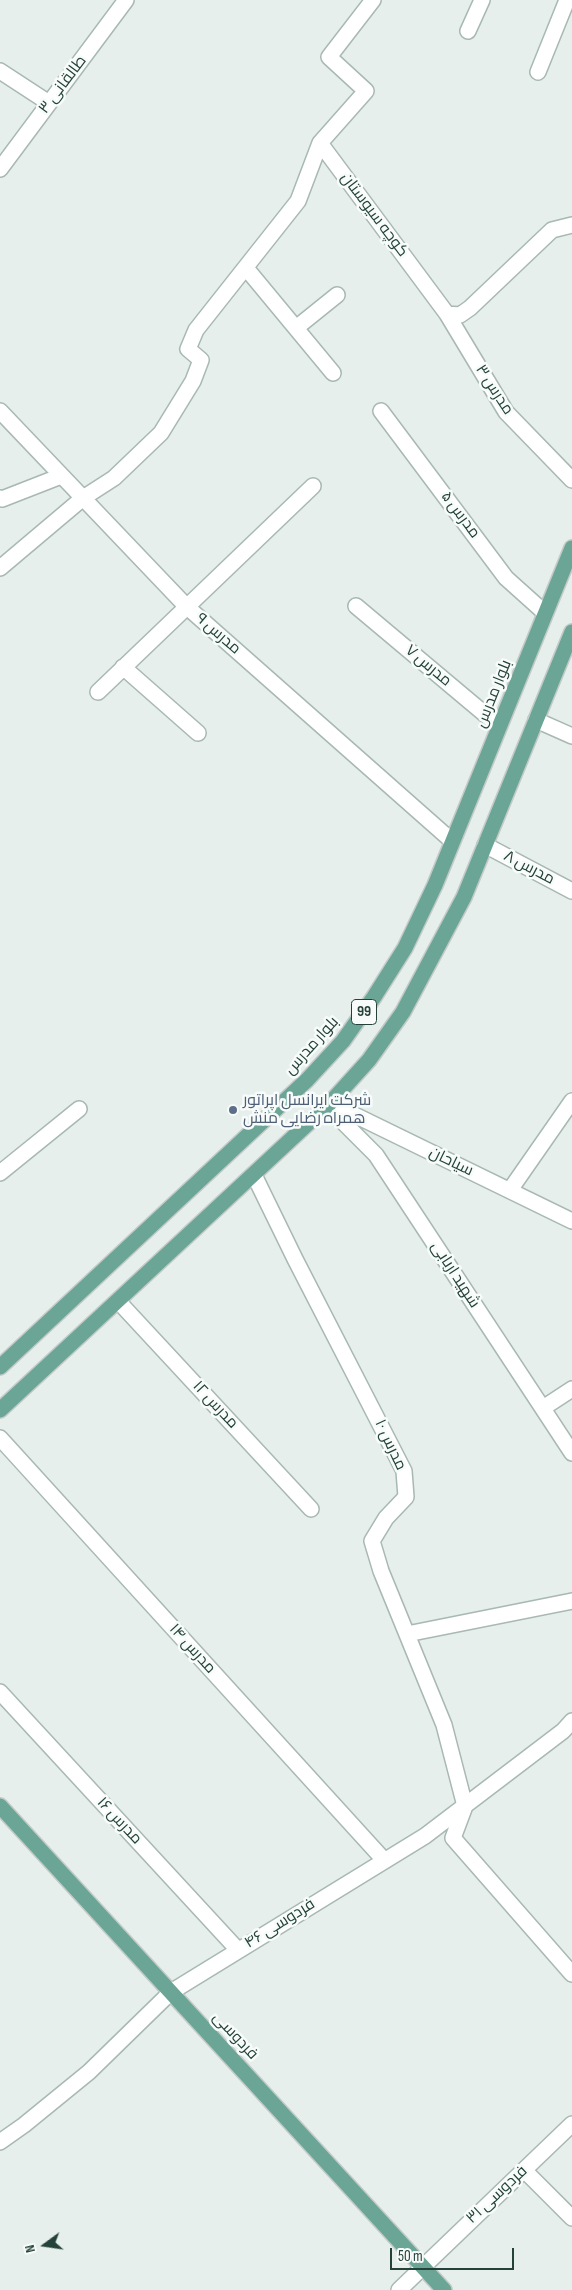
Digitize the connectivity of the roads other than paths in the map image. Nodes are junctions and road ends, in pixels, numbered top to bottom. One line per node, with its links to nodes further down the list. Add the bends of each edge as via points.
1 (126, 0): 8 (street, طالقانی ۳)
2 (373, 0): 9 (street, via 329,57 366,91)
3 (482, 0): 5 (street)
4 (568, 0): 7 (street)
5 (468, 31)
6 (0, 71): 8 (street)
7 (538, 72)
8 (49, 103): 10 (street, طالقانی ۳)
9 (320, 144): 12 (street, via 298,201); 14 (street, کوچه سیوستان)
10 (0, 170)
11 (572, 225): 14 (street, via 552,230 470,308 460,315)
12 (246, 268): 15 (street); 23 (street, via 196,330 188,349 201,360 193,381 162,433 114,478)
13 (337, 295): 15 (street)
14 (447, 314): 20 (street, مدرس ۳, via 506,412)
15 (296, 328): 16 (street)
16 (333, 373)
17 (0, 411): 19 (street, مدرس ۹)
18 (381, 411): 28 (street, مدرس ۵, via 506,578)
19 (61, 476): 22 (street); 23 (street, مدرس ۹)
20 (572, 480)
21 (313, 486): 26 (street)
22 (0, 498)
23 (83, 498): 25 (street); 26 (street, مدرس ۹)
24 (572, 548): 28 (main road, بلوار مدرس / 99)
25 (0, 568)
26 (186, 606): 30 (street); 36 (street, مدرس ۹)
27 (356, 606): 33 (street, مدرس ۷)
28 (545, 613): 33 (main road, بلوار مدرس / 99)
29 (572, 632): 32 (main road, 99)
30 (123, 667): 31 (street); 34 (street)
31 (98, 692)
32 (536, 720): 35 (street); 37 (main road, 99)
33 (499, 726): 36 (main road, بلوار مدرس / 99)
34 (198, 733)
35 (572, 736)
36 (452, 841): 49 (main road, بلوار مدرس / 99, via 436,885 405,948 343,1040 307,1080)
37 (485, 845): 38 (street, مدرس ۸); 40 (main road, 99, via 464,897 403,1012 369,1060)
38 (572, 891)
39 (572, 1100): 46 (street)
40 (329, 1104): 42 (street, سیاحان); 43 (street, شهید اربابی); 45 (main road, 99)
41 (79, 1109): 44 (street)
42 (377, 1126): 43 (street); 46 (street, سیاحان)
43 (364, 1142): 51 (street, شهید اربابی, via 376,1155)
44 (0, 1173)
45 (254, 1175): 48 (main road, 99); 57 (street, مدرس ۱۰, via 404,1471 406,1497 386,1518 372,1541)
46 (510, 1190): 47 (street, سیاحان)
47 (572, 1220)
48 (118, 1301): 52 (main road, 99); 55 (street, مدرس ۱۲)
49 (0, 1367)
50 (572, 1388): 51 (street)
51 (543, 1408): 54 (street, شهید اربابی)
52 (0, 1410)
53 (0, 1438): 62 (street, مدرس ۱۴)
54 (572, 1453)
55 (311, 1509)
56 (572, 1601): 57 (street)
57 (407, 1634): 61 (street, مدرس ۱۰, via 444,1725)
58 (0, 1692): 63 (street, مدرس ۱۶)
59 (569, 1730): 61 (street, فردوسی ۴۶)
60 (0, 1806): 65 (main road, فردوسی)
61 (465, 1806): 62 (street, فردوسی ۴۶, via 425,1836); 64 (street, via 453,1838)
62 (384, 1860): 63 (street, فردوسی ۴۶)
63 (238, 1950): 65 (street, فردوسی ۴۶)
64 (572, 1974)
65 (170, 1992): 67 (street, فردوسی ۴۶, via 89,2072); 70 (main road, فردوسی)
66 (572, 2124): 68 (street, فردوسی ۳۱)
67 (0, 2142)
68 (524, 2170): 69 (street); 70 (street, فردوسی ۳۱)
69 (572, 2218)
70 (422, 2266): 71 (street, فردوسی ۳۱); 72 (main road, فردوسی)
71 (399, 2290)
72 (444, 2290)

